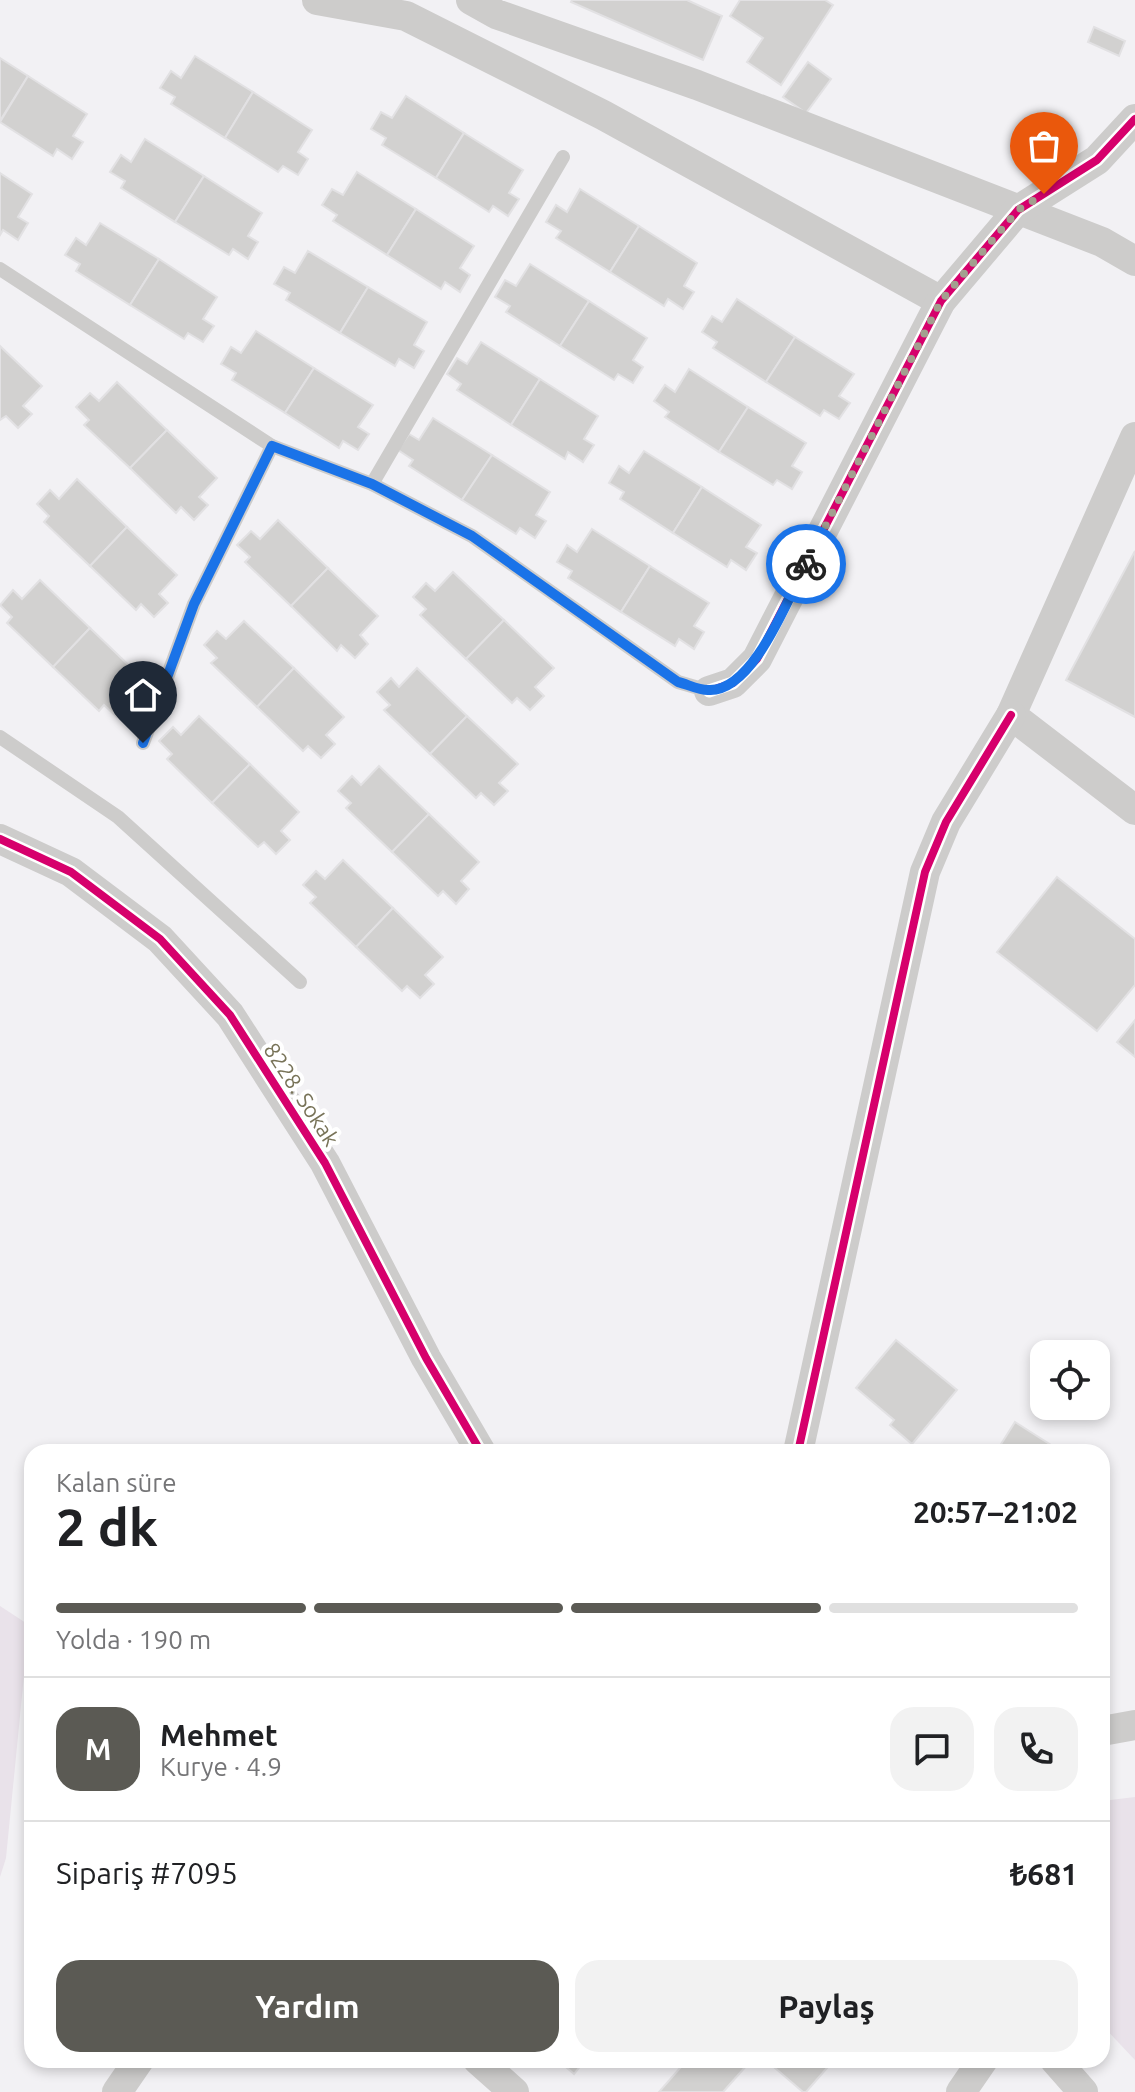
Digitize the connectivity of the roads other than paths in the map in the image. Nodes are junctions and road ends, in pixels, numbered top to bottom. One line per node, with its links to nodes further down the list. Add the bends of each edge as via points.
1 (317, 0): 3 (street, via 406,16)
2 (490, 5): 3 (street); 6 (street)
3 (475, 50): 9 (street)
4 (1135, 119): 6 (street, via 1097,160)
5 (563, 157): 12 (lane)
6 (1018, 210): 7 (street, via 1102,242); 9 (street)
7 (1135, 261)
8 (0, 269): 11 (lane)
9 (941, 301): 13 (street, via 757,659 733,683)
10 (1135, 437): 14 (street)
11 (272, 446): 12 (lane); 16 (lane, via 194,604)
12 (372, 484): 13 (lane, via 472,536 678,682)
13 (709, 691)
14 (1011, 715): 17 (street); 21 (street, via 946,822 925,872)
15 (0, 737): 19 (lane, via 118,817)
16 (143, 743)
17 (1135, 810)
18 (0, 839): 20 (street, 8228. Sokak, via 71,872 160,939 230,1015 325,1163)
19 (300, 982)
20 (476, 1444)
21 (800, 1444)
22 (1135, 1725): 23 (street)
23 (1110, 1730)
24 (134, 2068): 28 (street)
25 (487, 2068): 29 (street)
26 (978, 2068): 30 (street)
27 (1062, 2068): 31 (street)
28 (117, 2092)
29 (514, 2092)
30 (961, 2092)
31 (1083, 2092)

